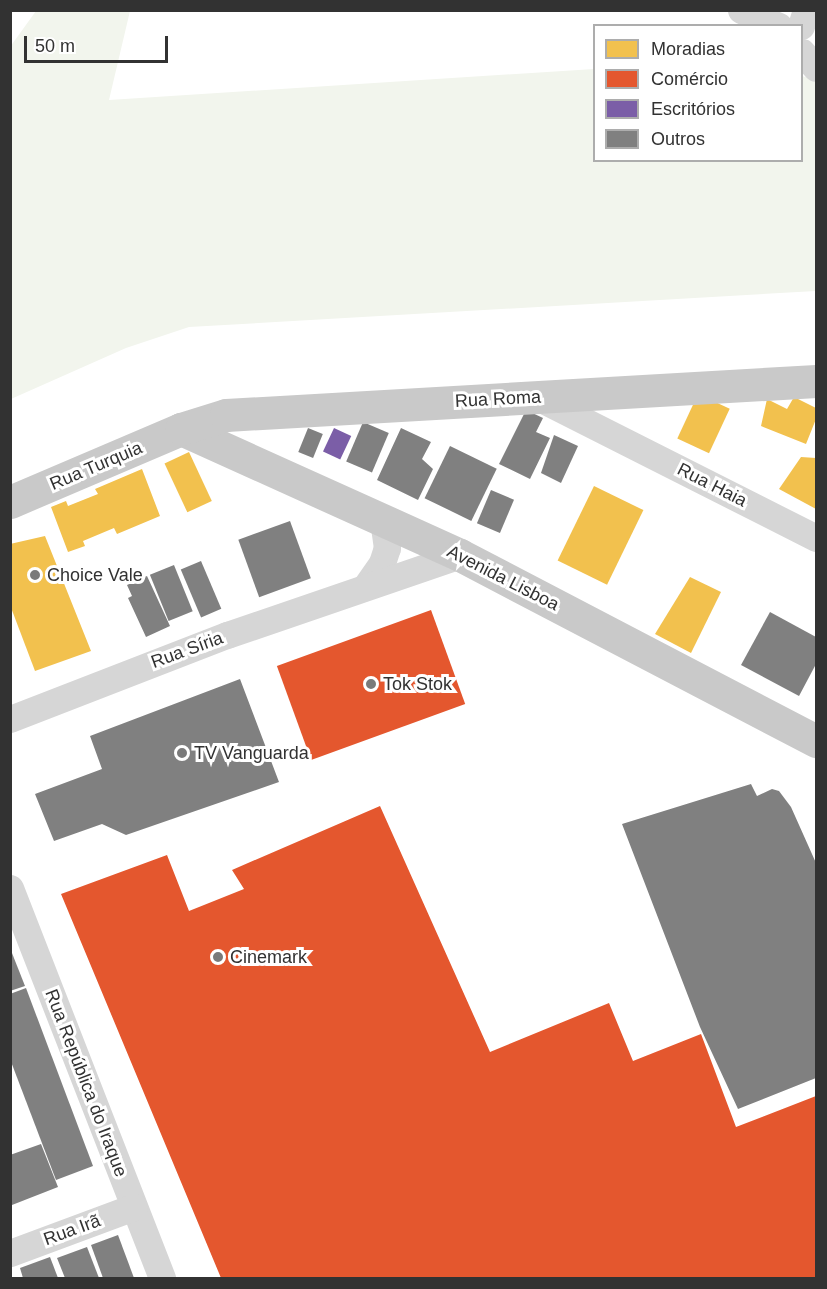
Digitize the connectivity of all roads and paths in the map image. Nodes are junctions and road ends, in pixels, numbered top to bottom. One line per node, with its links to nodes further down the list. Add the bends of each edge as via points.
1 (741, 10): 2 (street)
2 (774, 24)
3 (803, 54): 4 (street)
4 (816, 69)
5 (816, 381): 6 (main road, Rua Roma)
6 (606, 392): 7 (main road, Rua Roma); 9 (street, via 598,407 599,420)
7 (537, 397): 8 (main road, Rua Roma, via 226,415); 9 (street, Rua Haia)
8 (182, 429): 10 (main road, Rua Turquia); 11 (main road, Avenida Lisboa)
9 (607, 432): 12 (street, Rua Haia)
10 (10, 502)
11 (383, 520): 13 (main road, Avenida Lisboa); 14 (street, via 387,548)
12 (816, 538)
13 (460, 555): 14 (street, Rua Síria); 16 (main road, Avenida Lisboa)
14 (366, 586): 15 (street, Rua Síria)
15 (10, 719)
16 (816, 741)
17 (10, 888): 18 (street, Rua República do Iraque)
18 (135, 1207): 19 (street, Rua Irã); 20 (street, Rua República do Iraque)
19 (10, 1253)
20 (162, 1278)

